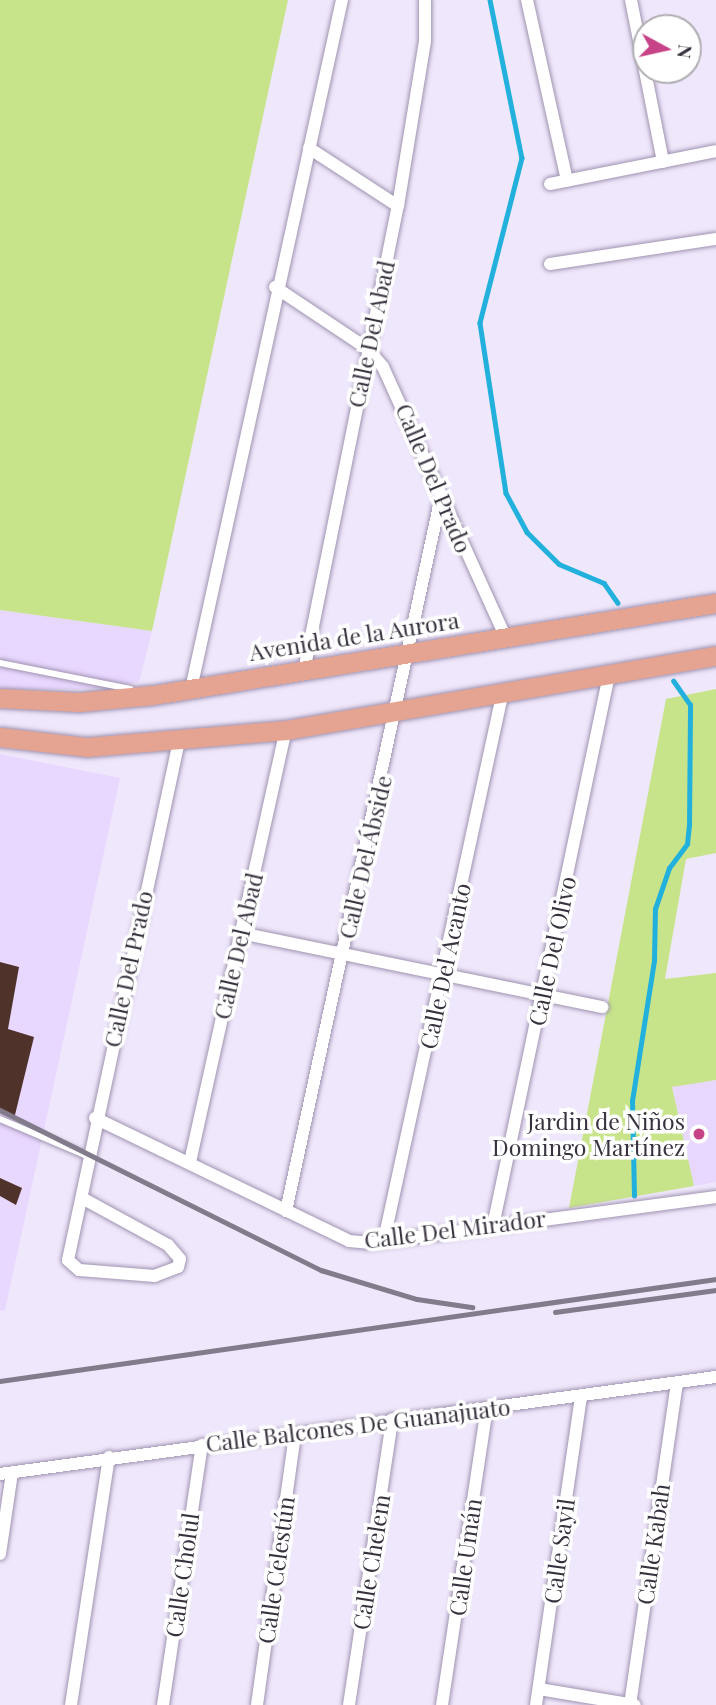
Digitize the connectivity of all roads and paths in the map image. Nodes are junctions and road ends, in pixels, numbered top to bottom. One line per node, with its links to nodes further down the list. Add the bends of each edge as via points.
1 (342, 0): 5 (street)
2 (425, 0): 10 (street, Calle Del Abad, via 425,41)
3 (527, 0): 8 (street)
4 (631, 0): 7 (street)
5 (309, 148): 10 (street); 13 (street)
6 (716, 150): 7 (street)
7 (663, 162): 8 (street)
8 (567, 181): 9 (street)
9 (551, 184)
10 (398, 206): 14 (street, Calle Del Abad)
11 (716, 239): 12 (street)
12 (550, 264)
13 (275, 287): 14 (street, Calle Del Prado); 23 (street)
14 (368, 349): 15 (street, Calle Del Prado, via 399,397); 21 (street, Calle Del Abad)
15 (440, 501): 17 (street, Calle Del Prado); 18 (street, Calle Del Ábside)
16 (716, 603): 17 (main road, Avenida de la Aurora)
17 (505, 636): 18 (main road, Avenida de la Aurora)
18 (407, 651): 21 (main road, Avenida de la Aurora); 27 (street, Calle Del Ábside)
19 (716, 656): 22 (main road)
20 (0, 663): 25 (lane)
21 (305, 666): 23 (main road, Avenida de la Aurora)
22 (609, 675): 24 (main road); 34 (street, Calle Del Olivo)
23 (191, 689): 25 (main road, Avenida de la Aurora)
24 (503, 691): 27 (main road); 33 (street, Calle Del Acanto)
25 (153, 695): 26 (main road, Avenida de la Aurora, via 79,702)
26 (0, 698)
27 (398, 709): 28 (main road); 32 (street, Calle Del Ábside)
28 (286, 730): 30 (main road); 31 (street, Calle Del Abad)
29 (0, 737): 30 (main road, via 87,747)
30 (178, 741): 36 (street, Calle Del Prado)
31 (242, 933): 32 (street); 39 (street, Calle Del Abad)
32 (343, 952): 33 (street); 42 (street, Calle Del Ábside)
33 (444, 972): 34 (street); 44 (street, Calle Del Acanto)
34 (543, 995): 35 (street); 43 (street, Calle Del Olivo)
35 (603, 1007)
36 (95, 1118): 38 (street, Calle Del Prado); 39 (street, Calle Del Mirador)
37 (0, 1119): 38 (lane)
38 (89, 1157): 40 (street, Calle Del Prado)
39 (190, 1162): 42 (street, Calle Del Mirador)
40 (82, 1198): 40 (street, Calle Del Prado, via 168,1245 180,1259 178,1267 155,1276 74,1269 68,1260)
41 (716, 1198): 43 (street, Calle Del Mirador)
42 (286, 1212): 44 (street, Calle Del Mirador, via 341,1239)
43 (493, 1226): 44 (street, Calle Del Mirador)
44 (384, 1240)
45 (716, 1377): 46 (street, Calle Balcones De Guanajuato)
46 (677, 1382): 47 (street, Calle Balcones De Guanajuato); 62 (street, Calle Kabah)
47 (581, 1396): 48 (street, Calle Balcones De Guanajuato); 55 (street, Calle Sayil)
48 (487, 1409): 49 (street, Calle Balcones De Guanajuato); 60 (street, Calle Umán)
49 (392, 1419): 50 (street, Calle Balcones De Guanajuato); 59 (street, Calle Chelem)
50 (295, 1434): 51 (street, Calle Balcones De Guanajuato); 58 (street, Calle Celestún)
51 (202, 1446): 52 (street, Calle Balcones De Guanajuato); 57 (street, Calle Cholul)
52 (109, 1457): 53 (street, Calle Balcones De Guanajuato); 56 (street)
53 (6, 1474): 54 (street)
54 (0, 1554)
55 (539, 1689): 61 (street, Calle Sayil); 62 (street)
56 (71, 1705)
57 (163, 1705)
58 (257, 1705)
59 (349, 1705)
60 (442, 1705)
61 (536, 1705)
62 (632, 1705)

